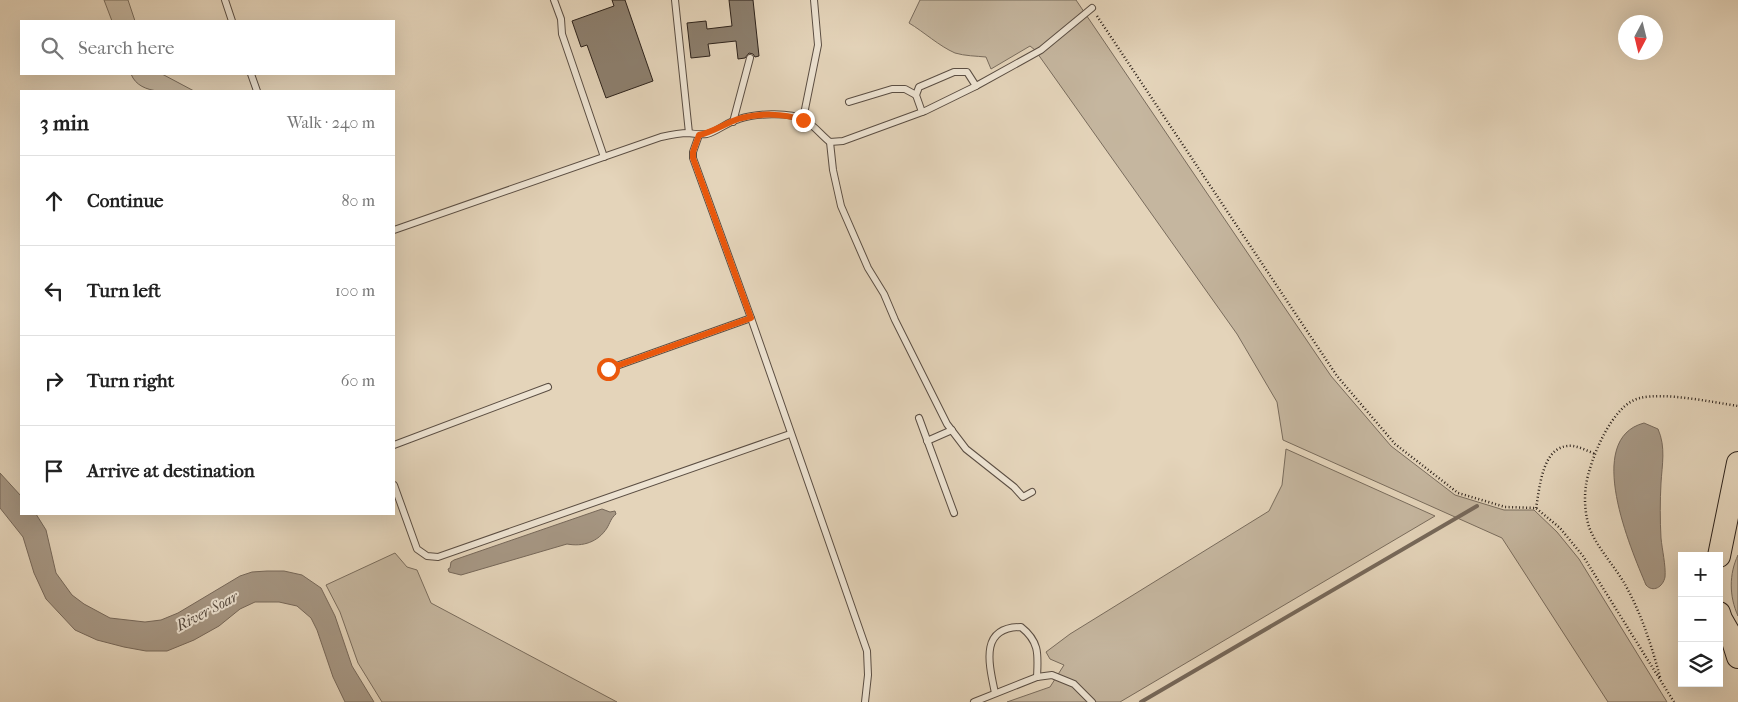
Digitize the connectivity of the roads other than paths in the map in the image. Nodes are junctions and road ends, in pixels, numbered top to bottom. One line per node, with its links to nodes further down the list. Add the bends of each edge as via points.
1 (224, 0): 6 (lane)
2 (554, 0): 19 (lane, via 562,34)
3 (674, 0): 16 (lane)
4 (814, 0): 14 (lane, via 818,45)
5 (1092, 8): 9 (lane, via 1041,50)
6 (232, 20)
7 (750, 58): 15 (lane)
8 (251, 75): 10 (lane)
9 (976, 86): 11 (lane, via 967,72 954,72 919,87); 13 (lane)
10 (257, 90)
11 (916, 94): 12 (lane, via 892,88); 13 (lane)
12 (849, 102)
13 (922, 112): 18 (lane, via 843,141)
14 (803, 120): 15 (lane, via 764,115); 18 (lane)
15 (733, 122): 17 (lane)
16 (689, 133): 17 (lane); 19 (lane, via 661,137)
17 (699, 135): 21 (lane, via 693,158)
18 (830, 142): 25 (lane, via 841,206 868,268)
19 (604, 157): 20 (lane)
20 (395, 230)
21 (751, 318): 22 (lane); 26 (lane)
22 (608, 369)
23 (548, 387): 28 (lane)
24 (919, 418): 27 (lane)
25 (952, 430): 27 (lane); 31 (lane, via 966,450 1023,497)
26 (790, 434): 30 (lane, via 438,556 426,556 417,549); 40 (lane, via 867,651)
27 (928, 441): 32 (lane)
28 (395, 445)
29 (1738, 463): 34 (highway)
30 (395, 488)
31 (1032, 492)
32 (954, 513)
33 (1738, 526): 35 (highway)
34 (1720, 552)
35 (1721, 552)
36 (1723, 623): 37 (highway)
37 (1736, 646)
38 (1037, 677): 39 (lane); 39 (lane, via 1036,644 1030,634 1020,627 1003,629 991,641 989,653); 42 (lane, via 1052,675 1067,680)
39 (995, 693): 41 (lane)
40 (865, 702)
41 (974, 702)
42 (1092, 702)

